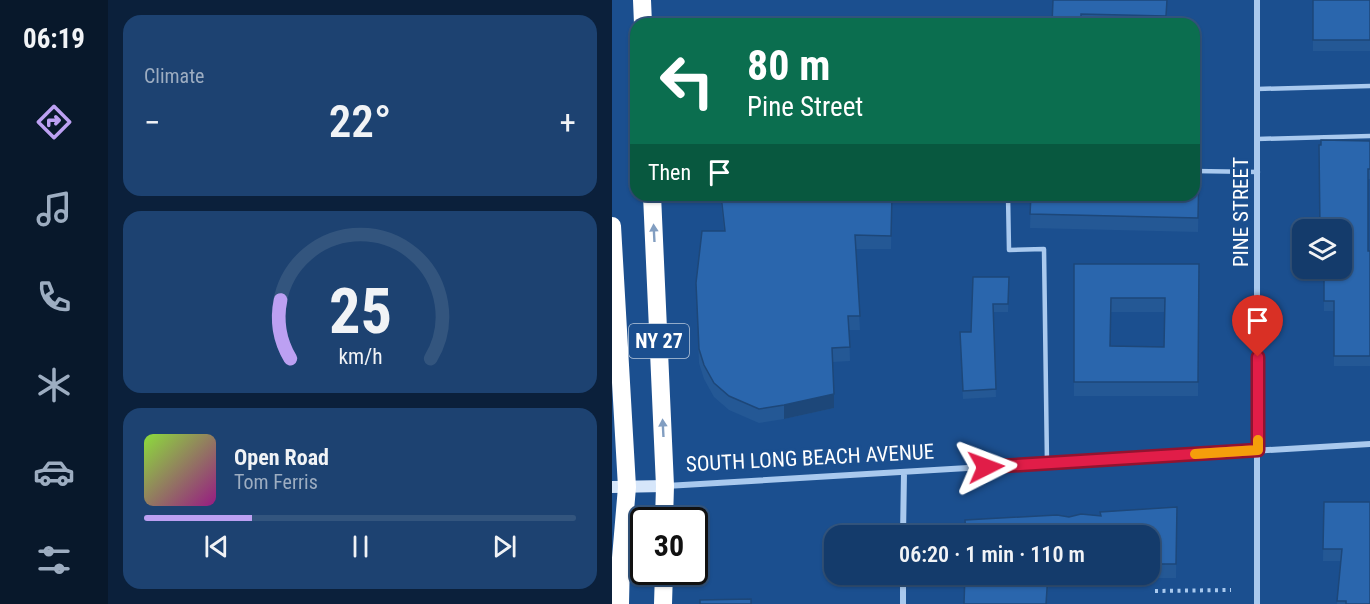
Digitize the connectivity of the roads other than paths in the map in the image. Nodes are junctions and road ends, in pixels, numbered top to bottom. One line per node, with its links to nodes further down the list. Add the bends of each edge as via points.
1 (642, 0): 3 (highway)
2 (1257, 0): 5 (street, PINE STREET)
3 (643, 18)
4 (1370, 86): 5 (lane)
5 (1257, 89): 7 (street, PINE STREET)
6 (1370, 136): 7 (lane)
7 (1257, 139): 9 (street, PINE STREET)
8 (1200, 171): 9 (lane)
9 (1258, 172): 14 (street, PINE STREET)
10 (652, 201): 17 (highway, NY 27, one-way to 10)
11 (1008, 201): 15 (lane, via 1009,250 1044,249)
12 (612, 226): 18 (highway, NY 27)
13 (1370, 444): 14 (street, SOUTH LONG BEACH AVENUE)
14 (1258, 450): 15 (street, SOUTH LONG BEACH AVENUE); 26 (street, PINE STREET)
15 (1047, 463): 16 (street, SOUTH LONG BEACH AVENUE)
16 (904, 472): 17 (street, SOUTH LONG BEACH AVENUE); 20 (street)
17 (665, 486): 18 (street, SOUTH LONG BEACH AVENUE); 19 (highway, NY 27)
18 (620, 487): 23 (highway, NY 27)
19 (664, 507)
20 (903, 525)
21 (663, 585): 24 (highway)
22 (903, 585): 25 (street)
23 (620, 604)
24 (663, 604)
25 (903, 604)
26 (1257, 604)

